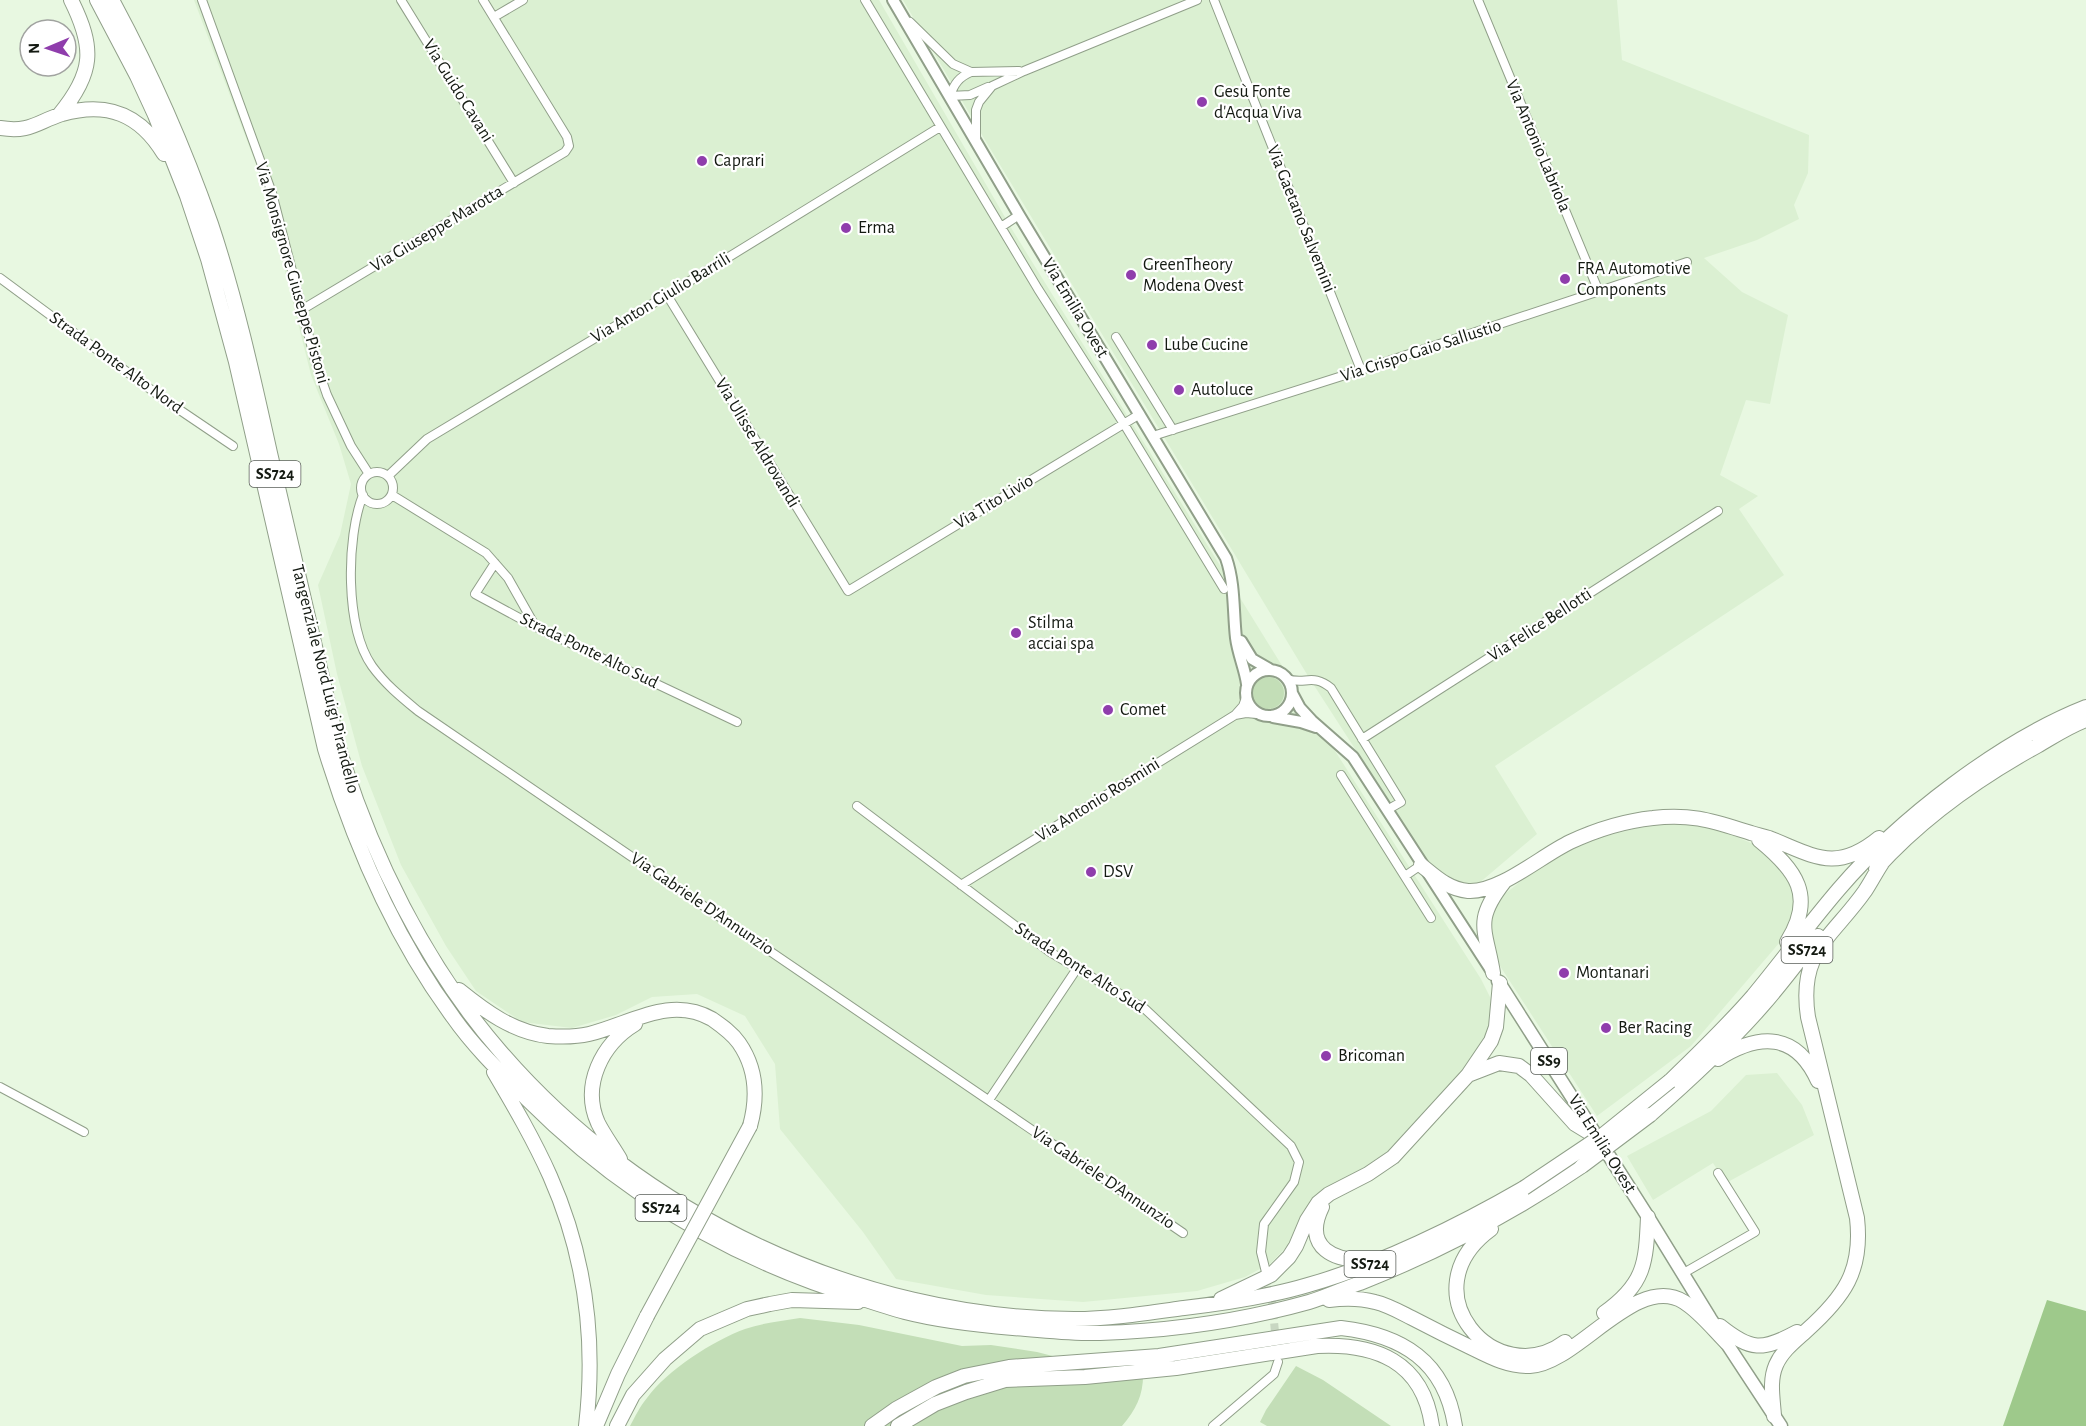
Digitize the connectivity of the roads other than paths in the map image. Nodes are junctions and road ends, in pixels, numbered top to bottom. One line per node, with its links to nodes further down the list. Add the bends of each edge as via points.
1 (71, 0): 21 (highway, via 83,28 87,66 79,89)
2 (97, 0): 26 (highway, Tangenziale Nord Luigi Pirandello / SS724, via 137,76)
3 (112, 0): 16 (highway, Tangenziale Nord Luigi Pirandello / SS724)
4 (122, 0): 16 (highway)
5 (202, 0): 33 (street, Via Monsignore Giuseppe Pistoni, via 272,193)
6 (401, 0): 25 (street, Via Guido Cavani)
7 (483, 0): 15 (street)
8 (523, 0): 15 (street)
9 (865, 0): 22 (street, Via Emilia Ovest)
10 (893, 0): 14 (main road, Via Emilia Ovest)
11 (1197, 0): 17 (street)
12 (1214, 0): 35 (street, Via Gaetano Salvemini)
13 (1478, 0): 31 (street, Via Antonio Labriola)
14 (902, 14): 18 (street, via 953,64); 20 (main road, Via Emilia Ovest)
15 (494, 18): 25 (street, Via Giuseppe Marotta, via 569,146)
16 (140, 52): 78 (highway, Tangenziale Nord Luigi Pirandello / SS724, via 181,144 229,284 348,778 402,902)
17 (1024, 71): 18 (street); 19 (street)
18 (971, 72): 20 (street, via 954,84)
19 (992, 86): 20 (street, via 970,95); 24 (street, via 976,110)
20 (950, 96): 24 (main road, Via Emilia Ovest)
21 (59, 115): 23 (highway, via 35,126); 26 (highway, via 96,108 134,120 156,141)
22 (940, 127): 28 (street, Via Emilia Ovest); 32 (street, Via Anton Giulio Barrili)
23 (0, 128)
24 (976, 144): 27 (main road, Via Emilia Ovest)
25 (514, 183): 33 (street, Via Giuseppe Marotta)
26 (187, 195): 81 (highway, Tangenziale Nord Luigi Pirandello / SS724, via 236,362 335,783 366,866 389,912 429,982)
27 (1019, 215): 28 (street); 36 (main road, Via Emilia Ovest)
28 (1001, 227): 37 (street, Via Emilia Ovest)
29 (1687, 262): 31 (street, Via Crispo Gaio Sallustio)
30 (0, 278): 40 (street, Strada Ponte Alto Nord)
31 (1599, 292): 35 (street, Via Crispo Gaio Sallustio)
32 (667, 295): 42 (street, Via Anton Giulio Barrili, via 427,439); 48 (street, Via Ulisse Aldrovandi)
33 (303, 309): 41 (street, Via Monsignore Giuseppe Pistoni, via 327,395)
34 (1116, 338): 38 (street, Via Emilia Ovest)
35 (1361, 370): 38 (street, Via Crispo Gaio Sallustio)
36 (1140, 414): 37 (street, Via Tito Livio); 39 (main road, Via Emilia Ovest)
37 (1124, 424): 47 (street, Via Emilia Ovest); 48 (street, Via Tito Livio)
38 (1173, 430): 39 (street, Via Crispo Gaio Sallustio)
39 (1154, 436): 49 (main road, Via Emilia Ovest, via 1226,558)
40 (233, 446)
41 (369, 474): 42 (street, via 379,471); 43 (street, via 363,481)
42 (388, 476): 44 (street, via 393,484)
43 (363, 495): 44 (street, via 380,504); 86 (street, Via Gabriele D'Annunzio, via 351,553 350,586 359,637 371,664 393,691)
44 (392, 495): 46 (street, via 486,553)
45 (1718, 511): 64 (street, Via Felice Bellotti)
46 (495, 563): 50 (street, via 508,578); 50 (street, Strada Ponte Alto Sud, via 475,594)
47 (1224, 589)
48 (848, 591)
49 (1236, 623): 51 (main road, Via Emilia Ovest, via 1241,643 1252,659); 54 (main road, Via Emilia Ovest, via 1237,646)
50 (534, 626): 62 (street, Strada Ponte Alto Sud)
51 (1271, 670): 52 (main road); 54 (main road, via 1257,674)
52 (1287, 679): 53 (street); 55 (main road)
53 (1300, 681): 55 (street); 64 (street, via 1318,679 1331,688)
54 (1247, 684): 56 (main road)
55 (1292, 692): 60 (main road, via 1286,709); 63 (main road, Via Emilia Ovest, via 1300,708)
56 (1246, 698): 58 (main road); 59 (street)
57 (2086, 707): 66 (highway, SS724, via 2018,742)
58 (1257, 714): 59 (street); 60 (main road)
59 (1235, 715): 74 (street, Via Antonio Rosmini)
60 (1271, 717): 63 (main road, Via Emilia Ovest)
61 (2086, 720): 70 (highway, Tangenziale Nord Luigi Pirandello / SS724, via 1977,783)
62 (737, 722)
63 (1322, 730): 68 (main road, Via Emilia Ovest / SS9, via 1353,757)
64 (1362, 738): 68 (street, via 1401,802)
65 (1341, 775): 72 (street)
66 (1936, 797): 69 (highway, via 1914,806 1864,849 1841,857 1806,855); 79 (highway, Tangenziale Nord Luigi Pirandello / SS724, via 1839,889)
67 (857, 806): 74 (street, Strada Ponte Alto Sud)
68 (1387, 810): 71 (main road, Via Emilia Ovest / SS9)
69 (1750, 833): 73 (highway, via 1691,817 1643,819 1594,831); 79 (highway, via 1787,865 1799,887 1800,899 1794,931 1766,969)
70 (1882, 863): 82 (highway, Tangenziale Nord Luigi Pirandello / SS724, via 1763,1005); 87 (highway, via 1816,952 1808,975 1808,1017)
71 (1421, 865): 72 (street); 73 (highway, via 1452,888 1483,890); 77 (main road, Via Emilia Ovest / SS9)
72 (1405, 876): 75 (street)
73 (1506, 881): 77 (highway, via 1484,919)
74 (961, 885): 76 (street, Strada Ponte Alto Sud)
75 (1431, 918)
76 (1076, 970): 86 (street); 97 (street, Strada Ponte Alto Sud, via 1144,1009 1291,1146 1299,1161 1298,1170 1294,1182 1264,1224 1262,1252)
77 (1496, 978): 83 (highway, via 1496,1027); 89 (main road, Via Emilia Ovest / SS9)
78 (450, 984): 80 (highway, via 509,1024 546,1035 588,1034); 90 (highway, Tangenziale Nord Luigi Pirandello / SS724, via 470,1015 523,1078)
79 (1751, 998): 84 (highway, Tangenziale Nord Luigi Pirandello / SS724)
80 (655, 1012): 90 (highway, via 622,1032 602,1056 592,1087 598,1122); 108 (highway, bridge, via 688,1010 708,1017 736,1038 747,1055 755,1083 755,1105 750,1126 647,1316)
81 (483, 1055): 100 (highway, Tangenziale Nord Luigi Pirandello / SS724, via 593,1159 665,1211 754,1259); 107 (highway, via 551,1178 577,1252 588,1323 590,1390)
82 (1699, 1072): 84 (highway, Tangenziale Nord Luigi Pirandello / SS724); 87 (highway, via 1743,1045 1777,1043 1794,1050 1811,1067)
83 (1468, 1075): 89 (highway, via 1499,1063 1519,1066 1532,1075 1575,1124); 92 (highway, via 1393,1157)
84 (1674, 1086): 93 (highway, Tangenziale Nord Luigi Pirandello / SS724, bridge, via 1603,1134)
85 (0, 1087): 88 (street)
86 (989, 1100): 95 (street, Via Gabriele D'Annunzio)
87 (1827, 1103): 103 (highway, via 1855,1210 1858,1242 1848,1283 1836,1303)
88 (84, 1132)
89 (1598, 1138): 94 (main road, Via Emilia Ovest / SS9)
90 (626, 1168): 101 (highway, Tangenziale Nord Luigi Pirandello / SS724, via 759,1247 805,1267 908,1300 1005,1315 1075,1319)
91 (1718, 1173): 98 (street, via 1755,1232)
92 (1335, 1191): 96 (highway, via 1317,1221 1323,1247 1347,1260); 101 (highway, via 1318,1203 1289,1257 1271,1275)
93 (1527, 1196): 94 (highway, via 1512,1217 1471,1246 1458,1270 1456,1285 1459,1305 1470,1329 1487,1344 1516,1354 1551,1351 1626,1294 1642,1270); 96 (highway, Tangenziale Nord Luigi Pirandello / SS724); 99 (highway, Tangenziale Nord Luigi Pirandello / SS724, via 1412,1262)
94 (1648, 1216): 98 (main road, Via Emilia Ovest / SS9)
95 (1183, 1233)
96 (1382, 1258): 101 (highway, Tangenziale Nord Luigi Pirandello / SS724, via 1310,1285)
97 (1266, 1272)
98 (1682, 1274): 102 (main road, Via Emilia Ovest / SS9)
99 (1312, 1301): 100 (highway, Tangenziale Nord Luigi Pirandello / SS724, via 1202,1325 1096,1333 972,1324); 104 (highway, via 1355,1299 1386,1305 1492,1358 1517,1365 1535,1366 1554,1360 1617,1314 1656,1297 1683,1301)
100 (876, 1303): 109 (highway, via 792,1300 747,1309 700,1329 664,1359 633,1395)
101 (1203, 1306)
102 (1710, 1318): 103 (highway, via 1742,1343 1756,1347 1780,1341); 104 (main road, Via Emilia Ovest / SS9)
103 (1819, 1319): 106 (highway, via 1788,1347 1776,1366 1772,1387)
104 (1727, 1343): 106 (main road, Via Emilia Ovest / SS9)
105 (1278, 1362): 112 (street, via 1274,1374)
106 (1778, 1421)
107 (586, 1426)
108 (596, 1426)
109 (617, 1426)
110 (872, 1426): 114 (highway, via 936,1387 964,1376 1009,1367 1159,1356 1341,1328 1386,1337 1409,1348 1427,1363 1446,1395)
111 (898, 1426): 113 (highway, via 935,1404 1005,1380 1176,1368 1340,1345 1362,1347 1400,1364 1418,1386)
112 (1213, 1426)
113 (1432, 1426)
114 (1455, 1426)

